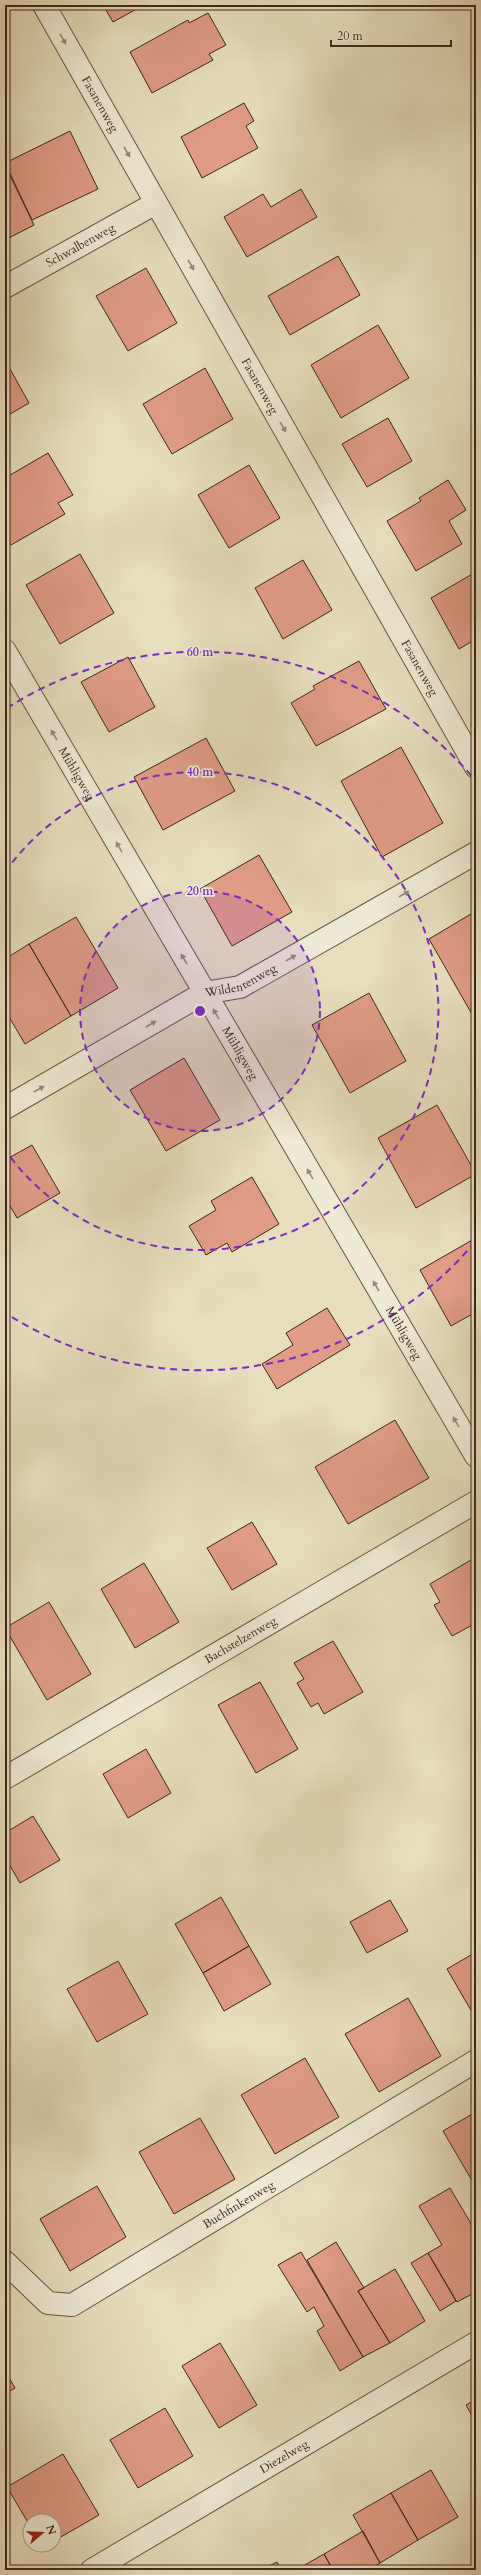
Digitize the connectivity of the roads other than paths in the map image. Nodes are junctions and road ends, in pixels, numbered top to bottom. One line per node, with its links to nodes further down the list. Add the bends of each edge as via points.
1 (44, 5): 2 (street, Fasanenweg, one-way to 2)
2 (156, 203): 3 (street, Schwalbenweg); 5 (street, Fasanenweg, one-way to 5)
3 (5, 287)
4 (5, 651): 7 (street, Mühligweg, one-way to 4)
5 (476, 767)
6 (476, 853): 7 (street, Wildentenweg, one-way to 6, via 240,987)
7 (204, 993): 8 (street, Wildentenweg, one-way to 7); 9 (street, Mühligweg, one-way to 7)
8 (5, 1108)
9 (476, 1456)
10 (476, 1502): 11 (street, Bachstelzenweg)
11 (5, 1778)
12 (476, 2061): 13 (street, Buchfinkenweg, via 72,2305 48,2304)
13 (5, 2262)
14 (476, 2343): 15 (street, Diezelweg)
15 (92, 2570)

